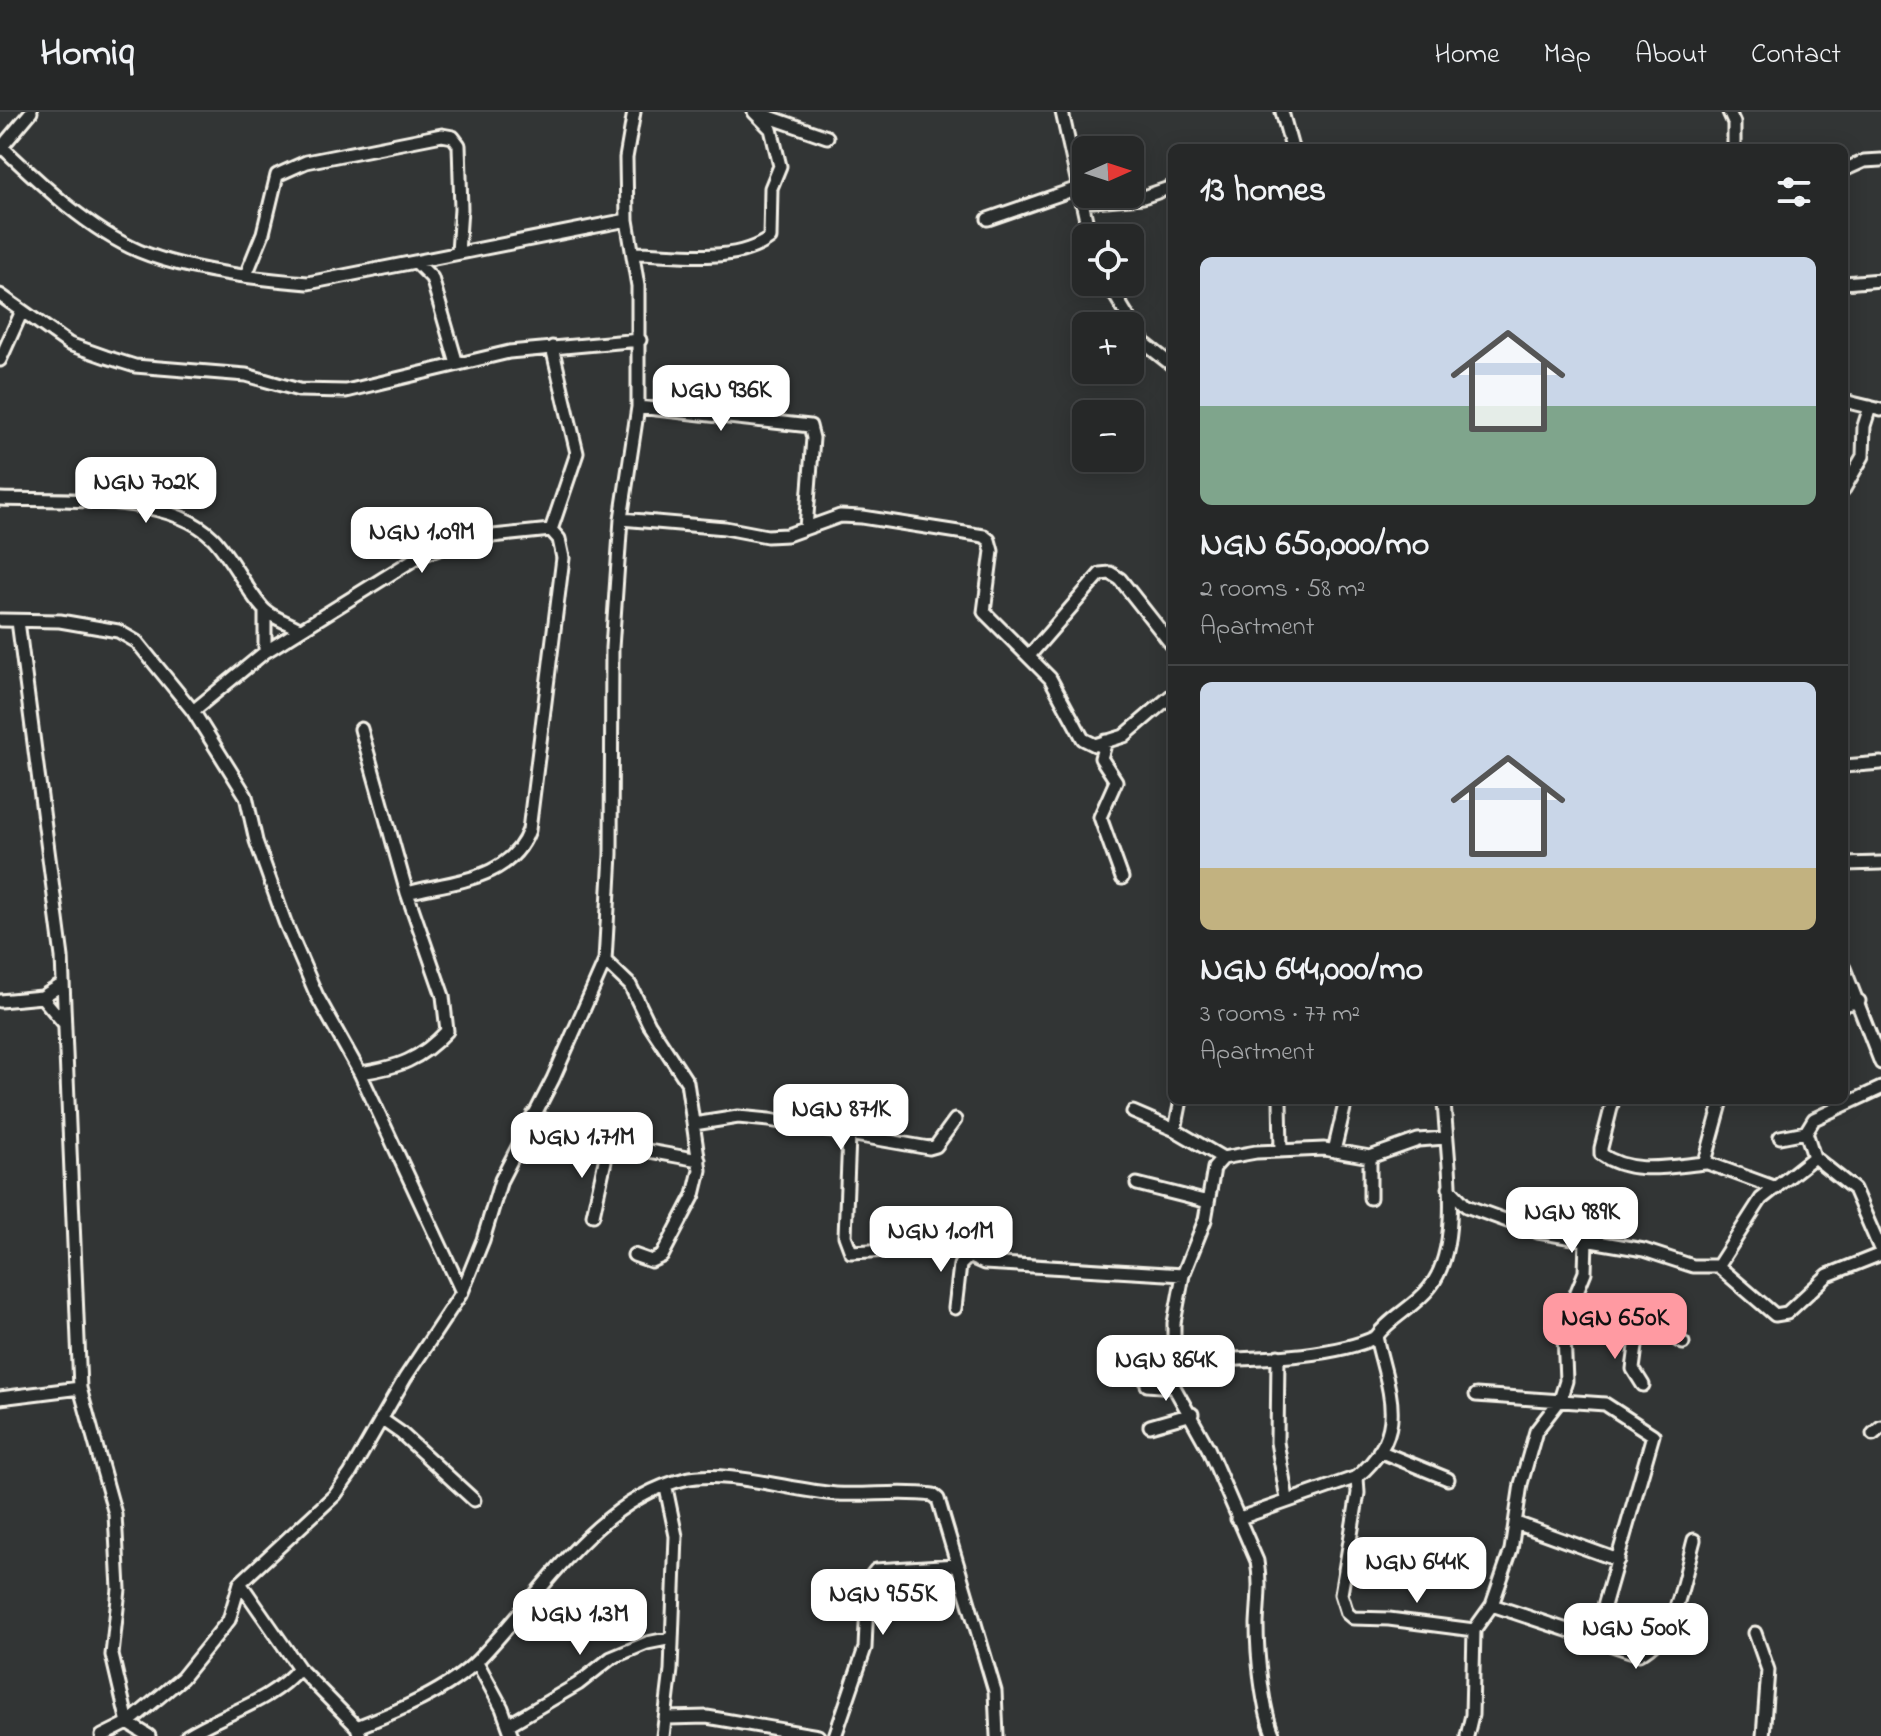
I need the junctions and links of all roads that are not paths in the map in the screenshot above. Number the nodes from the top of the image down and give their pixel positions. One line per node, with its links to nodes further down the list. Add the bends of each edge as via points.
1 (31, 112): 10 (street)
2 (634, 112): 18 (street, via 626,158)
3 (754, 112): 7 (street); 20 (street, via 771,129 780,166 771,188 770,238 721,255)
4 (1062, 112): 11 (street)
5 (1282, 112): 8 (street)
6 (1729, 112): 9 (street)
7 (827, 137)
8 (1291, 144)
9 (1734, 144)
10 (1, 148): 23 (street, via 43,186 141,252)
11 (1072, 160)
12 (1881, 160): 13 (street)
13 (1848, 168)
14 (1168, 188): 16 (street)
15 (1072, 190): 17 (street)
16 (1144, 197)
17 (988, 219)
18 (627, 220): 19 (street); 20 (street)
19 (458, 252): 21 (street); 23 (street, via 459,145 442,135 306,162 277,175)
20 (634, 253): 30 (street)
21 (436, 257): 22 (street); 24 (street)
22 (416, 262): 23 (street, via 308,283); 24 (street)
23 (246, 275)
24 (432, 278): 34 (street)
25 (1881, 280): 26 (street)
26 (1848, 283)
27 (0, 295): 29 (street)
28 (1115, 296): 33 (street, via 1144,343)
29 (22, 311): 32 (street); 34 (street, via 69,344 135,366 246,375 299,390 346,391)
30 (640, 340): 31 (street); 36 (street)
31 (552, 347): 34 (street); 42 (street, via 577,453)
32 (0, 360)
33 (1168, 362)
34 (457, 364)
35 (1848, 402): 37 (street)
36 (638, 407): 40 (street); 41 (street, via 810,426)
37 (1875, 409): 38 (street, via 1864,426 1863,456)
38 (1848, 482)
39 (0, 499): 43 (street, via 88,501 174,514 214,538)
40 (621, 519): 41 (street, via 767,536); 60 (street, via 612,648)
41 (806, 528): 49 (street, via 840,516 984,536 992,551 984,612)
42 (551, 530): 46 (street, via 473,538 421,555); 59 (street, via 563,558 523,848 513,860 474,878)
43 (265, 611): 46 (street); 48 (street)
44 (0, 620): 45 (street)
45 (18, 621): 51 (street, via 60,621 118,631 137,642); 62 (street)
46 (299, 629): 48 (street)
47 (1168, 640): 49 (street, via 1120,579 1100,574)
48 (265, 652): 51 (street)
49 (1029, 656): 53 (street, via 1061,694 1083,739 1095,745)
50 (1168, 698): 53 (street, via 1124,736)
51 (193, 711): 69 (street, via 246,796 285,922 317,996)
52 (361, 729): 59 (street)
53 (1106, 741): 58 (street, via 1101,758 1116,781 1100,817)
54 (1881, 763): 55 (street)
55 (1848, 766)
56 (1881, 863): 57 (street)
57 (1848, 864)
58 (1122, 878)
59 (407, 893): 69 (street, via 443,996 447,1031 425,1054)
60 (605, 961): 80 (street); 82 (street, via 630,985 687,1082)
61 (1848, 977): 65 (street)
62 (63, 984): 63 (street); 67 (street)
63 (42, 997): 64 (street); 67 (street)
64 (0, 1001)
65 (1859, 1001): 66 (street); 68 (street)
66 (1848, 1004)
67 (63, 1022): 119 (street)
68 (1881, 1063)
69 (360, 1073): 108 (street)
70 (1881, 1088): 71 (street)
71 (1848, 1103)
72 (1180, 1104): 83 (street)
73 (1280, 1104): 88 (street)
74 (1345, 1104): 89 (street)
75 (1444, 1104): 87 (street)
76 (1612, 1104): 95 (street, via 1601,1148 1609,1160 1628,1167)
77 (1721, 1104): 95 (street)
78 (1846, 1104): 84 (street, via 1814,1119)
79 (1133, 1112): 83 (street)
80 (533, 1115): 90 (street); 108 (street, via 501,1180)
81 (955, 1120): 85 (street, via 929,1148)
82 (694, 1124): 85 (street, via 738,1117); 94 (street)
83 (1175, 1130): 93 (street)
84 (1806, 1132): 86 (street); 92 (street)
85 (849, 1136): 105 (street, via 845,1236 851,1252 947,1247)
86 (1780, 1137)
87 (1445, 1138): 91 (street, via 1418,1140); 97 (street)
88 (1281, 1150): 89 (street); 93 (street)
89 (1334, 1151): 91 (street)
90 (607, 1152): 94 (street, via 643,1150); 101 (street)
91 (1370, 1157): 99 (street)
92 (1814, 1157): 98 (street); 103 (street, via 1854,1189)
93 (1223, 1158): 100 (street, via 1214,1168)
94 (699, 1160): 104 (street, via 694,1195 662,1256 651,1261)
95 (1706, 1163): 98 (street)
96 (1137, 1184): 100 (street)
97 (1449, 1188): 102 (street, via 1466,1206 1484,1214 1538,1232); 112 (street, via 1451,1214 1443,1259 1431,1286)
98 (1776, 1188): 106 (street, via 1761,1199)
99 (1370, 1198)
100 (1208, 1202): 107 (street)
101 (593, 1215)
102 (1586, 1240): 106 (street, via 1693,1266); 110 (street, via 1585,1272)
103 (1881, 1252): 106 (street, via 1828,1275 1787,1313 1775,1315)
104 (634, 1255)
105 (968, 1257): 107 (street, via 1008,1265); 109 (street, via 960,1265)
106 (1718, 1266)
107 (1183, 1275): 115 (street)
108 (462, 1292): 124 (street)
109 (955, 1308)
110 (1567, 1316): 111 (street); 122 (street, via 1566,1381)
111 (1639, 1324): 113 (street); 117 (street, via 1633,1369)
112 (1376, 1337): 114 (street, via 1356,1347); 126 (street, via 1390,1380 1393,1411)
113 (1683, 1343)
114 (1278, 1356): 115 (street); 130 (street, via 1277,1442)
115 (1172, 1362): 118 (street)
116 (1147, 1385): 118 (street)
117 (1643, 1385)
118 (1174, 1387): 123 (street)
119 (80, 1388): 121 (street); 146 (street, via 115,1514 119,1589 112,1655)
120 (1476, 1395): 122 (street)
121 (0, 1398)
122 (1560, 1400): 133 (street, via 1536,1431); 135 (street, via 1605,1404 1653,1435)
123 (1192, 1414): 125 (street); 132 (street)
124 (381, 1419): 131 (street); 137 (street, via 335,1495)
125 (1150, 1426)
126 (1379, 1451): 127 (street); 128 (street)
127 (1357, 1477): 130 (street); 139 (street, via 1341,1594 1347,1613 1353,1618)
128 (1448, 1479)
129 (666, 1488): 136 (street, via 708,1476 812,1492 933,1495); 141 (street, via 676,1536); 143 (street, via 607,1518)
130 (1287, 1499): 132 (street, via 1258,1515)
131 (474, 1500)
132 (1237, 1519): 156 (street, via 1248,1536 1261,1580 1257,1625)
133 (1516, 1523): 135 (street); 138 (street)
134 (1694, 1540): 142 (street, via 1670,1622 1655,1646 1639,1654)
135 (1618, 1560): 142 (street)
136 (957, 1565): 154 (street, via 876,1570 868,1580 865,1648); 155 (street, via 995,1691)
137 (240, 1583): 144 (street); 146 (street, via 229,1620 203,1655)
138 (1492, 1605): 139 (street); 142 (street)
139 (1474, 1630): 157 (street)
140 (1755, 1633): 158 (street, via 1768,1670)
141 (672, 1638): 145 (street); 147 (street, via 611,1658)
142 (1594, 1641)
143 (477, 1662): 147 (street); 148 (street)
144 (299, 1668): 148 (street); 151 (street, via 271,1695)
145 (667, 1718): 152 (street); 153 (street, via 707,1717)
146 (128, 1723): 149 (street); 150 (street)
147 (510, 1731)
148 (358, 1732)
149 (102, 1736)
150 (149, 1736)
151 (187, 1736)
152 (663, 1736)
153 (818, 1736)
154 (835, 1736)
155 (997, 1736)
156 (1274, 1736)
157 (1467, 1736)
158 (1763, 1736)

